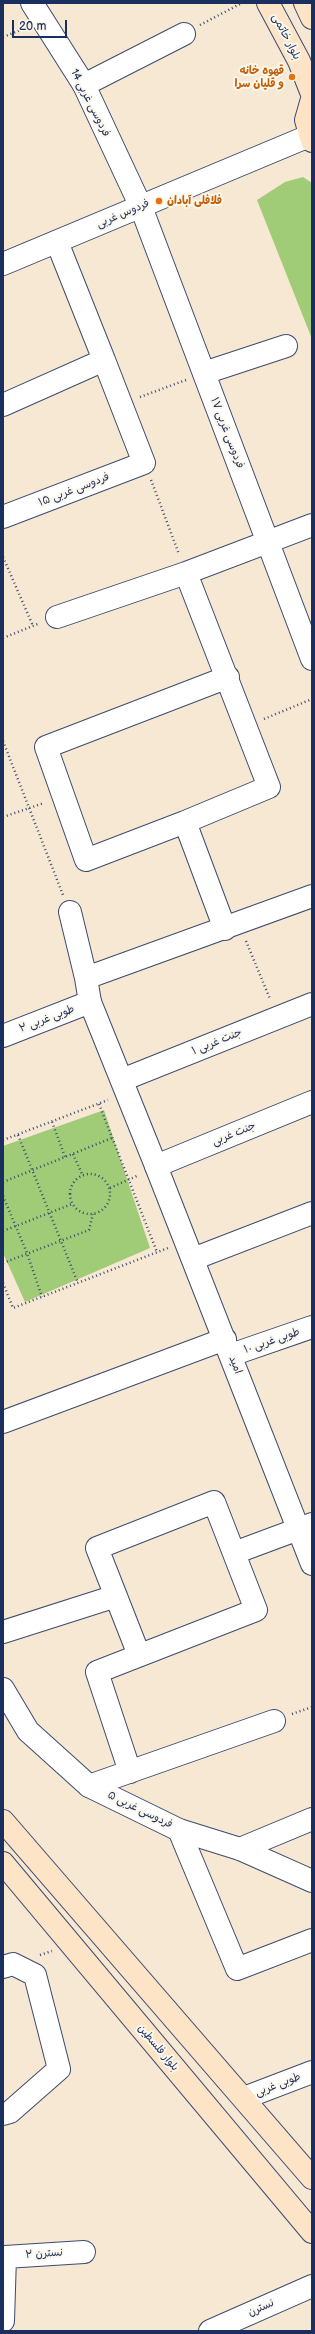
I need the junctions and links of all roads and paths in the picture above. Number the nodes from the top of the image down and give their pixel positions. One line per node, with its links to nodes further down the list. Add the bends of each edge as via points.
1 (32, 3): 7 (street, فردوسی غربی 14)
2 (242, 3): 6 (path)
3 (268, 3): 8 (main road, بلوار خاتمی, via 299,61)
4 (305, 3): 5 (main road)
5 (312, 18)
6 (184, 34): 7 (street)
7 (84, 85): 11 (street, فردوسی غربی 14)
8 (312, 94)
9 (312, 99): 10 (main road, via 306,120)
10 (310, 139): 11 (street, فردوس غربی)
11 (141, 207): 12 (street, فردوس غربی); 16 (street, فردوسی غربی ۱۷)
12 (57, 242): 13 (street, فردوس غربی); 15 (street)
13 (3, 264)
14 (286, 346): 16 (street)
15 (104, 360): 17 (street); 18 (street)
16 (204, 373): 17 (path); 22 (street, فردوسی غربی ۱۷)
17 (121, 404): 19 (street)
18 (3, 405)
19 (144, 463): 20 (street, فردوسی غربی ۱۵); 24 (path)
20 (3, 517)
21 (312, 526): 22 (street)
22 (267, 541): 24 (street); 28 (street, فردوسی غربی ۱۷)
23 (3, 557): 26 (path)
24 (186, 573): 25 (street); 29 (street)
25 (57, 616): 26 (path)
26 (33, 626): 27 (path)
27 (3, 638)
28 (312, 659)
29 (228, 677): 31 (street); 33 (street, via 46,747)
30 (312, 699): 31 (path)
31 (246, 726): 36 (street, via 270,787)
32 (3, 741): 34 (path)
33 (62, 796): 34 (path); 36 (street, via 86,860)
34 (29, 808): 35 (path); 38 (path)
35 (3, 817)
36 (185, 822): 39 (street)
37 (312, 896): 39 (street)
38 (70, 912): 40 (street, امید)
39 (232, 926): 40 (street); 43 (path)
40 (86, 978): 41 (street, امید)
41 (90, 1002): 44 (street, طوبی غربی ۲); 45 (street, امید)
42 (312, 1004): 43 (street, جنت غربی ۱)
43 (278, 1018): 45 (street, جنت غربی ۱)
44 (3, 1036)
45 (125, 1087): 47 (path); 54 (street, امید)
46 (312, 1102): 54 (street, جنت غربی)
47 (99, 1104): 48 (path); 50 (path)
48 (52, 1122): 49 (path); 53 (path)
49 (18, 1134): 51 (path); 55 (path)
50 (112, 1138): 52 (path); 57 (path)
51 (3, 1140)
52 (73, 1154): 53 (path); 56 (path)
53 (65, 1157): 55 (path)
54 (156, 1166): 57 (path); 68 (street, امید)
55 (33, 1170): 58 (path); 62 (path)
56 (82, 1174): 59 (path, via 94,1173 104,1178); 61 (path, via 73,1182 69,1193)
57 (129, 1181): 59 (path); 69 (path)
58 (3, 1182)
59 (110, 1188): 64 (path, via 110,1200 104,1210)
60 (3, 1196): 65 (path)
61 (72, 1204): 62 (path); 64 (path, via 81,1213)
62 (50, 1213): 65 (path); 67 (path)
63 (312, 1213): 68 (street)
64 (93, 1214): 67 (path, via 89,1230)
65 (15, 1226): 66 (path); 70 (path)
66 (3, 1231)
67 (62, 1240): 70 (path); 73 (path)
68 (190, 1250): 69 (path); 76 (street, امید)
69 (157, 1252): 73 (path)
70 (27, 1254): 71 (path); 74 (path)
71 (3, 1263)
72 (3, 1283): 74 (path, via 12,1308)
73 (78, 1283): 74 (path)
74 (42, 1297)
75 (312, 1327): 76 (street, طوبی غربی ۱۰)
76 (228, 1347): 77 (street, طوبی غربی ۱۰); 78 (street, امید)
77 (3, 1422)
78 (305, 1527): 79 (street); 80 (street, امید)
79 (234, 1553): 81 (street, via 214,1502 97,1548); 83 (street, via 256,1610)
80 (312, 1564)
81 (116, 1596): 82 (street); 83 (street)
82 (3, 1632)
83 (139, 1655): 86 (street, via 97,1672)
84 (3, 1689): 87 (street, فردوسی غربی ۵, via 28,1731)
85 (274, 1721): 86 (street)
86 (130, 1772): 87 (street)
87 (89, 1786): 90 (street, فردوسی غربی ۵)
88 (312, 1819): 91 (street)
89 (3, 1821): 97 (main road)
90 (179, 1830): 91 (street, فردوسی غربی ۵); 94 (street, via 237,1969)
91 (240, 1849): 93 (street, فردوسی غربی ۵)
92 (3, 1863): 100 (main road, بلوار فلسطین)
93 (312, 1882)
94 (312, 1940)
95 (3, 1967): 98 (street, via 12,1964 35,1975 59,2069 10,2112)
96 (312, 2072): 97 (street, طوبی غربی)
97 (244, 2098): 99 (main road)
98 (3, 2114)
99 (312, 2178)
100 (312, 2232)
101 (84, 2252): 102 (street, نسترن ۲)
102 (4, 2257): 104 (street, نسترن ۲)
103 (312, 2286): 105 (street, نسترن)
104 (3, 2321)
105 (210, 2331)

